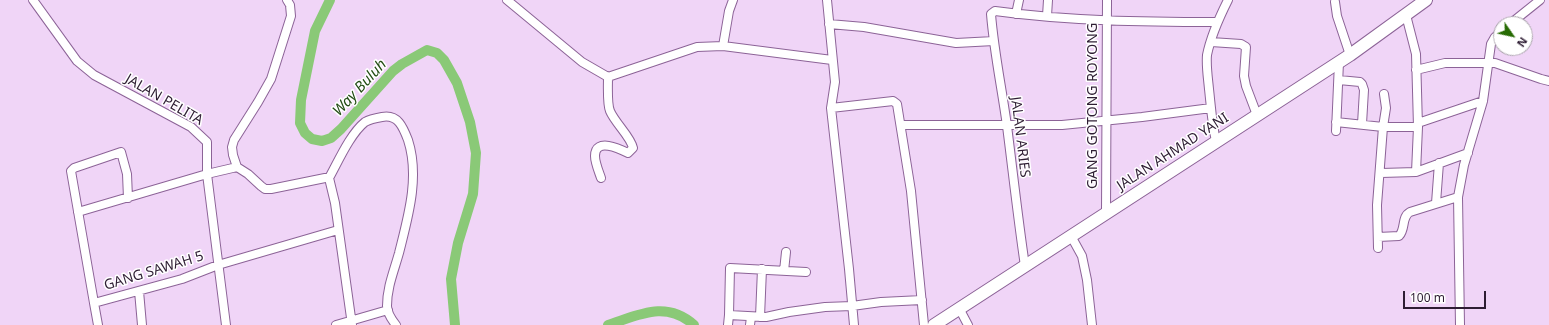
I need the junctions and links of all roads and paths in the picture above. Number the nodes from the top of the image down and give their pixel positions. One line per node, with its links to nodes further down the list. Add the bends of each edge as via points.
1 (33, 0): 51 (street, JALAN PELITA, via 84,68 191,127 203,138 207,148)
2 (287, 0): 48 (street, via 291,16 271,79 234,140 232,147)
3 (507, 0): 29 (street, via 582,62)
4 (733, 0): 23 (street)
5 (827, 0): 19 (street)
6 (1019, 0): 13 (street)
7 (1048, 0): 15 (street)
8 (1107, 0): 17 (street, GANG GOTONG ROYONG)
9 (1228, 0): 18 (street)
10 (1426, 0): 14 (highway, JALAN AHMAD YANI)
11 (1540, 0): 16 (street)
12 (1335, 2): 24 (street)
13 (1016, 14): 15 (street); 21 (street, JALAN ARIES, via 992,12)
14 (1406, 15): 24 (highway, JALAN AHMAD YANI); 28 (street, via 1416,54)
15 (1047, 16): 17 (street)
16 (1520, 16)
17 (1106, 20): 18 (street); 37 (street, GANG GOTONG ROYONG)
18 (1216, 22): 22 (street)
19 (829, 24): 21 (street, via 864,27 956,43); 25 (street)
20 (1493, 40): 27 (street)
21 (994, 41): 42 (street, JALAN ARIES)
22 (1211, 42): 35 (street, via 1207,55); 36 (street, via 1241,44 1246,47 1244,76)
23 (723, 46): 25 (street); 29 (street, via 697,47)
24 (1350, 55): 26 (highway, JALAN AHMAD YANI)
25 (832, 60): 34 (street, via 835,82)
26 (1339, 62): 30 (street); 36 (highway, JALAN AHMAD YANI)
27 (1489, 63): 28 (street, via 1445,63); 31 (street); 33 (street)
28 (1416, 70): 41 (street)
29 (608, 77): 53 (street, via 609,110 633,148 628,153 610,146 603,145 598,148 595,156)
30 (1339, 80): 38 (street); 39 (street, via 1362,84)
31 (1549, 81)
32 (1384, 94): 43 (street, via 1386,108)
33 (1483, 101): 41 (street); 46 (street)
34 (831, 108): 40 (street, via 893,101 897,104); 72 (street)
35 (1211, 108): 37 (street); 45 (street)
36 (1257, 115): 45 (highway, JALAN AHMAD YANI)
37 (1107, 121): 42 (street); 58 (street, GANG GOTONG ROYONG)
38 (1336, 122): 39 (street); 44 (street)
39 (1362, 124): 43 (street)
40 (901, 125): 42 (street); 70 (street, via 911,191)
41 (1418, 125): 43 (street); 49 (street)
42 (1007, 126): 65 (street, JALAN ARIES)
43 (1383, 127): 50 (street)
44 (1336, 131)
45 (1216, 141): 58 (highway, JALAN AHMAD YANI)
46 (1468, 153): 47 (street); 54 (street)
47 (1439, 163): 49 (street); 56 (street)
48 (237, 167): 51 (street); 52 (street, via 265,189)
49 (1416, 172): 50 (street)
50 (1381, 173): 61 (street, via 1377,205)
51 (207, 174): 55 (street); 64 (street, JALAN PELITA)
52 (329, 178): 59 (street); 74 (street, via 358,129 365,122 386,116 395,118 403,128 410,146 414,177 399,254 389,284)
53 (601, 178)
54 (1458, 197): 56 (street); 89 (street)
55 (128, 198): 57 (street); 57 (street, GANG SAWAH 5, via 127,174 122,153 119,152 71,171)
56 (1436, 203): 61 (street, via 1407,214 1399,236)
57 (78, 212): 71 (street, GANG SAWAH 5)
58 (1106, 213): 60 (highway, JALAN AHMAD YANI)
59 (338, 230): 64 (street, GANG SAWAH 5); 77 (street)
60 (1070, 236): 65 (highway, JALAN AHMAD YANI); 88 (street, via 1082,256)
61 (1378, 237): 62 (street)
62 (1378, 248)
63 (786, 252): 67 (street)
64 (218, 265): 69 (street, GANG SAWAH 5, via 182,279); 80 (street, JALAN PELITA)
65 (1024, 266): 73 (highway, JALAN AHMAD YANI)
66 (762, 269): 67 (street); 75 (street, via 730,268); 76 (street)
67 (784, 271): 68 (street)
68 (806, 272)
69 (139, 291): 71 (street, GANG SAWAH 5); 79 (street)
70 (922, 300): 72 (street); 85 (street)
71 (94, 303): 78 (street)
72 (852, 306): 76 (street, via 820,308); 84 (street)
73 (959, 308): 86 (highway, JALAN AHMAD YANI); 87 (street)
74 (388, 310): 77 (street); 82 (street)
75 (729, 315): 76 (street); 83 (street)
76 (754, 320)
77 (352, 323): 81 (street)
78 (98, 325)
79 (142, 325)
80 (226, 325)
81 (336, 325)
82 (396, 325)
83 (728, 325)
84 (854, 325)
85 (924, 325)
86 (934, 325)
87 (968, 325)
88 (1092, 325)
89 (1460, 325)

